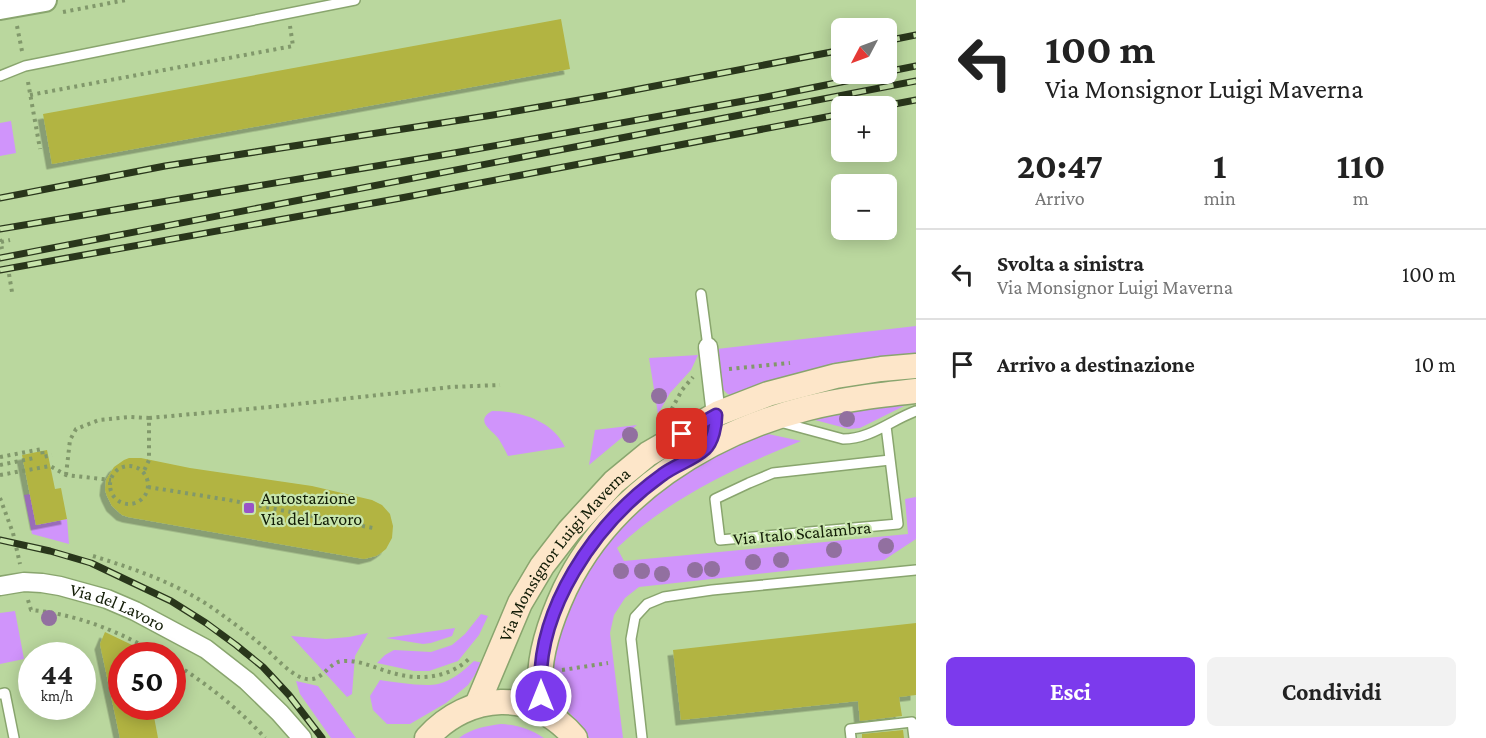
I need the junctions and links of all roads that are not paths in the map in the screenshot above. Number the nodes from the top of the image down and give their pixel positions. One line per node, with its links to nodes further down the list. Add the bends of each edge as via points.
1 (41, 0): 3 (street)
2 (355, 0): 4 (lane, via 25,66)
3 (8, 14)
4 (0, 76)
5 (701, 294): 6 (lane)
6 (708, 347): 10 (street)
7 (916, 366): 10 (main road, Via Monsignor Luigi Maverna, via 803,384)
8 (916, 391): 11 (main road, Via Monsignor Luigi Maverna, via 841,400)
9 (916, 411): 12 (lane)
10 (716, 415): 13 (main road); 18 (main road, Via Monsignor Luigi Maverna, via 632,467 555,548 520,603)
11 (770, 420): 12 (lane, via 843,439 864,436); 13 (main road, Via Monsignor Luigi Maverna)
12 (886, 426): 14 (lane, Via Italo Scalambra)
13 (706, 448): 19 (main road, Via Monsignor Luigi Maverna, via 662,474 632,500 579,563 548,632 540,680)
14 (890, 460): 14 (lane, Via Italo Scalambra, via 898,524 720,540 716,499 749,483 773,473)
15 (916, 570): 24 (lane, via 712,590 663,597 647,604 635,617 631,639)
16 (0, 586): 21 (street, Via del Lavoro, via 24,582 60,586 135,611 206,649 247,681)
17 (3, 694): 20 (lane)
18 (477, 705): 19 (main road, via 518,703); 22 (main road, via 449,718)
19 (543, 712): 23 (main road)
20 (14, 738)
21 (302, 738)
22 (427, 738)
23 (575, 738)
24 (642, 738)
25 (851, 738): 26 (lane, via 850,729 912,722)
26 (914, 738)

